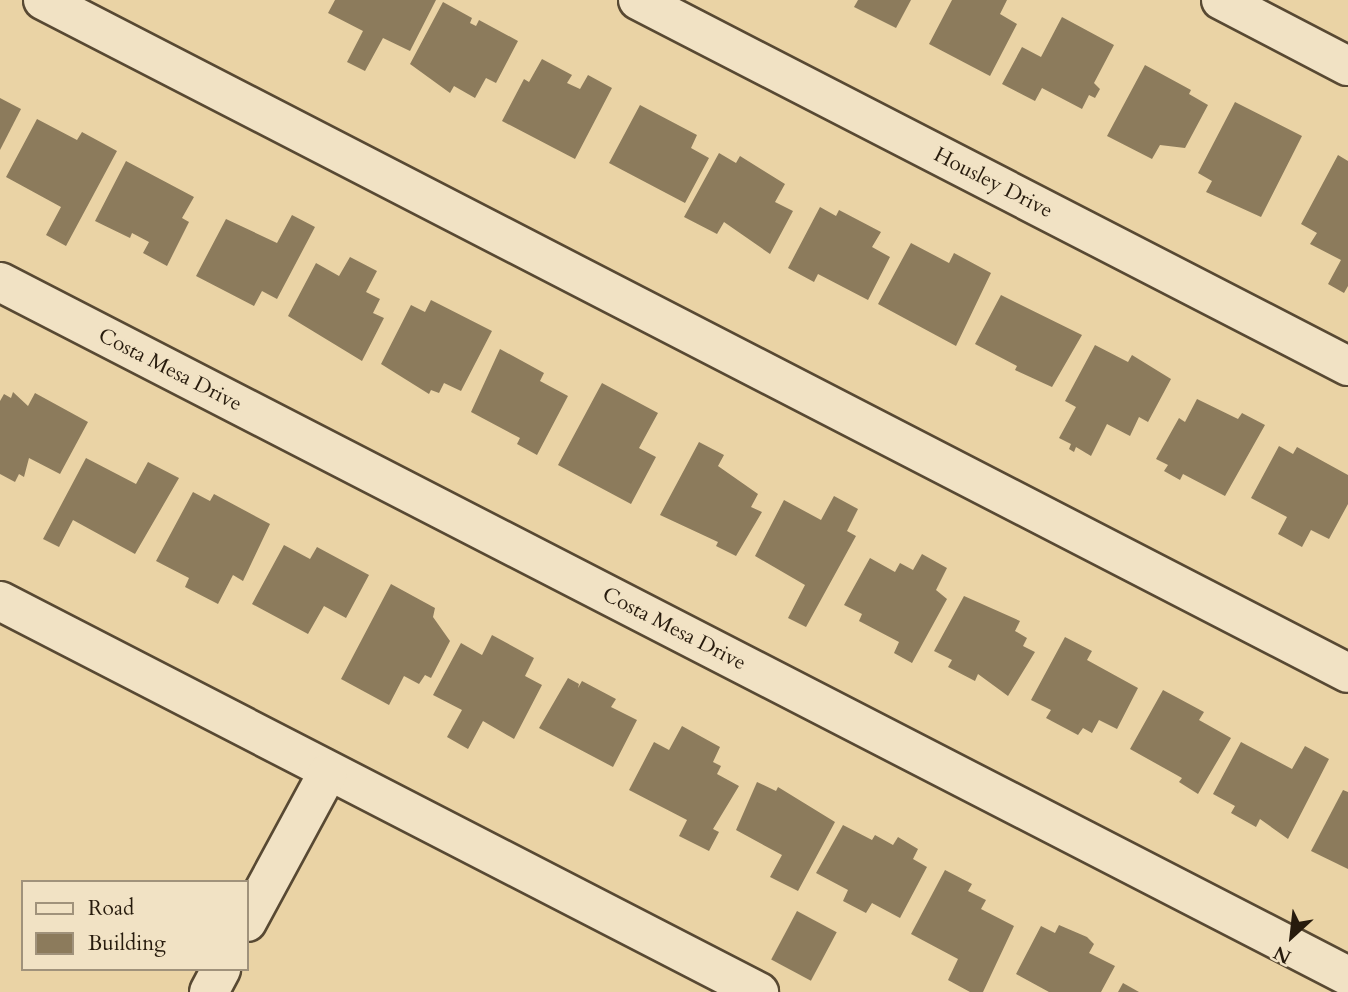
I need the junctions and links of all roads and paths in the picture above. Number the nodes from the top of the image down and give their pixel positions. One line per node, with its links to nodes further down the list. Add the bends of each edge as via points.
1 (43, 0): 8 (street)
2 (638, 0): 6 (street, Housley Drive)
3 (1221, 0): 4 (street)
4 (1348, 66)
5 (0, 282): 12 (street, Costa Mesa Drive)
6 (1348, 366)
7 (0, 601): 9 (street)
8 (1348, 673)
9 (328, 772): 10 (street); 14 (street)
10 (248, 920)
11 (220, 971): 13 (street)
12 (1348, 976)
13 (209, 992)
14 (760, 992)

